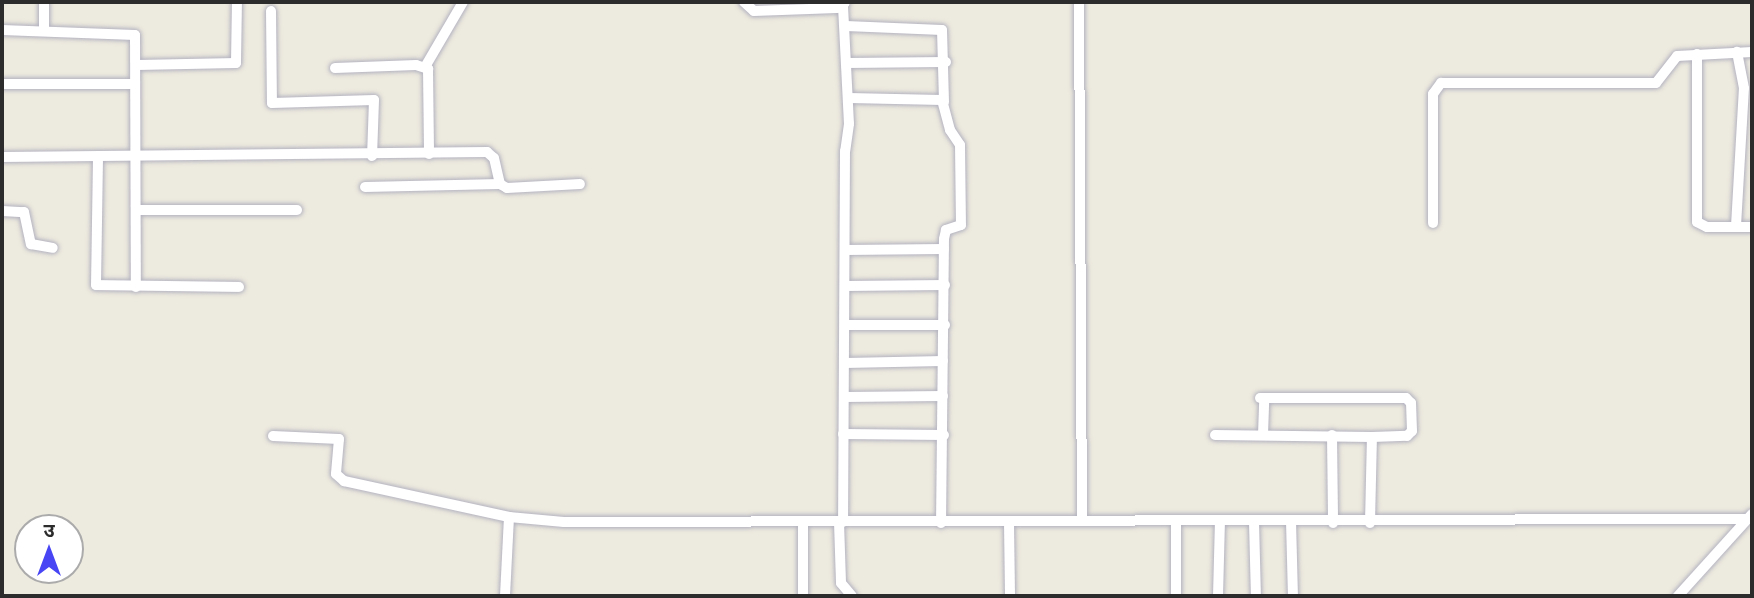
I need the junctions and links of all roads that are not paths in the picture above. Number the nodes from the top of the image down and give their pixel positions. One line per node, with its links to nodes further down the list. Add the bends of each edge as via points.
1 (44, 2): 10 (street)
2 (237, 2): 16 (street, via 236,64)
3 (463, 2): 17 (street)
4 (744, 2): 6 (street, via 754,11)
5 (1079, 2): 59 (street)
6 (844, 4): 8 (street)
7 (271, 11): 24 (street, via 272,103 374,100)
8 (846, 26): 14 (street, via 940,29 945,36); 15 (street)
9 (2, 30): 10 (street)
10 (44, 30): 16 (street, via 131,32 138,40)
11 (1738, 52): 12 (street); 13 (street); 35 (street, via 1744,88)
12 (1752, 52)
13 (1697, 54): 34 (street, via 1674,57 1663,79 1656,82 1441,83 1433,94); 35 (street, via 1696,218 1702,226)
14 (946, 62): 15 (street); 22 (street)
15 (847, 64): 21 (street)
16 (137, 65): 20 (street)
17 (425, 67): 18 (street); 23 (street, via 430,73)
18 (335, 68)
19 (2, 84): 20 (street)
20 (135, 84): 26 (street)
21 (849, 98): 22 (street); 39 (street)
22 (944, 102): 38 (street, via 949,127 961,150 962,222 946,230)
23 (429, 154): 24 (street); 28 (street, via 487,152 494,158)
24 (372, 156): 26 (street)
25 (2, 157): 27 (street)
26 (134, 157): 27 (street); 31 (street)
27 (98, 158): 42 (street, via 93,282 101,287)
28 (500, 184): 29 (street, via 513,188); 30 (street)
29 (580, 184)
30 (365, 187)
31 (136, 210): 33 (street); 42 (street)
32 (2, 211): 37 (street, via 24,212 31,244)
33 (297, 211)
34 (1433, 223)
35 (1736, 226): 36 (street)
36 (1752, 226)
37 (53, 248)
38 (944, 249): 39 (street); 40 (street)
39 (845, 250): 41 (street)
40 (945, 285): 41 (street); 45 (street)
41 (845, 286): 44 (street)
42 (136, 287): 43 (street)
43 (239, 287)
44 (846, 325): 45 (street); 47 (street)
45 (945, 325): 46 (street)
46 (943, 361): 47 (street); 48 (street)
47 (845, 363): 49 (street)
48 (943, 396): 49 (street); 51 (street)
49 (844, 397): 50 (street)
50 (843, 434): 51 (street); 60 (street)
51 (944, 435): 66 (street)
52 (1215, 435): 53 (street)
53 (1263, 435): 54 (street); 56 (street, via 1262,398 1409,399 1409,435)
54 (1332, 435): 56 (street); 68 (street)
55 (273, 436): 57 (street, via 339,439 336,470 344,481)
56 (1372, 437): 69 (street)
57 (509, 517): 65 (street, via 564,522); 70 (street)
58 (1750, 517): 69 (street); 78 (street)
59 (1082, 521): 61 (street); 67 (street)
60 (841, 522): 65 (street); 66 (street); 72 (street, via 841,583)
61 (1176, 522): 62 (street); 74 (street)
62 (1220, 522): 63 (street); 75 (street)
63 (1255, 522): 64 (street); 76 (street)
64 (1291, 522): 68 (street); 77 (street)
65 (803, 523): 71 (street)
66 (941, 523): 67 (street)
67 (1009, 523): 73 (street)
68 (1333, 523): 69 (street)
69 (1370, 523)
70 (505, 596)
71 (803, 596)
72 (852, 596)
73 (1010, 596)
74 (1176, 596)
75 (1219, 596)
76 (1255, 596)
77 (1293, 596)
78 (1678, 596)

